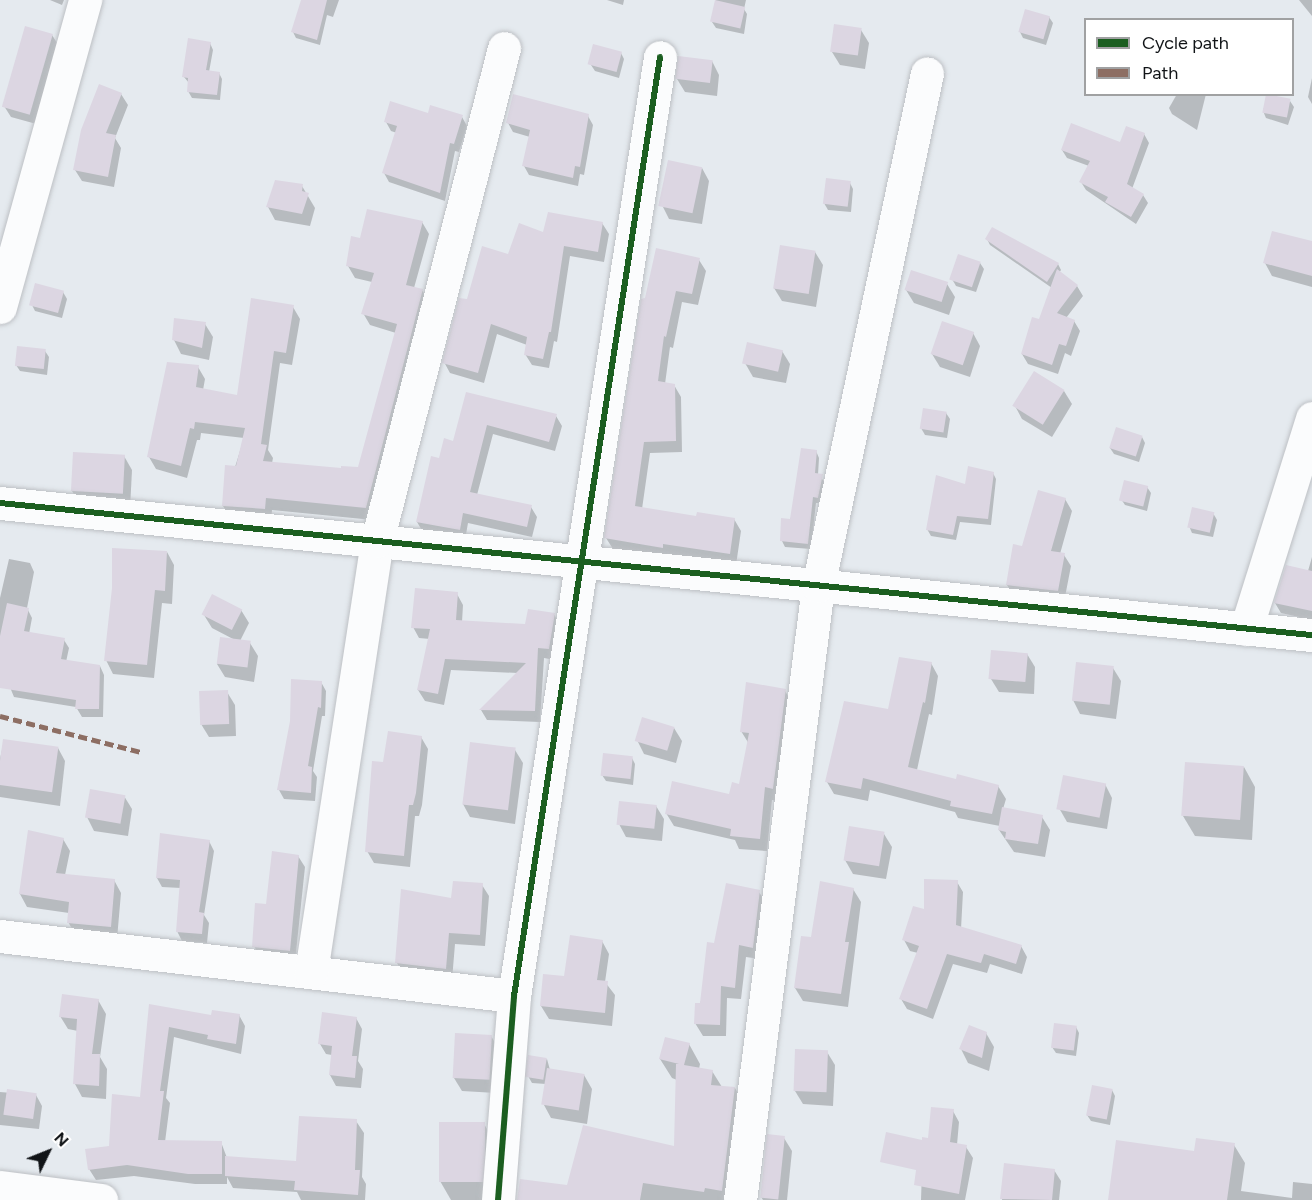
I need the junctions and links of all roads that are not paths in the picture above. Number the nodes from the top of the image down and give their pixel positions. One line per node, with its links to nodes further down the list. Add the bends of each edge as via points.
1 (85, 0): 5 (street)
2 (504, 48): 8 (street)
3 (660, 57): 9 (street)
4 (927, 73): 10 (street)
5 (0, 307)
6 (1312, 418): 11 (street)
7 (0, 503): 8 (street)
8 (377, 541): 9 (street); 14 (street)
9 (580, 562): 10 (street); 15 (street)
10 (818, 585): 11 (street); 19 (street)
11 (1246, 629): 12 (street)
12 (1312, 635)
13 (0, 936): 14 (street)
14 (311, 972): 15 (street)
15 (514, 996): 18 (street)
16 (0, 1187): 17 (street)
17 (101, 1200)
18 (498, 1200)
19 (740, 1200)

